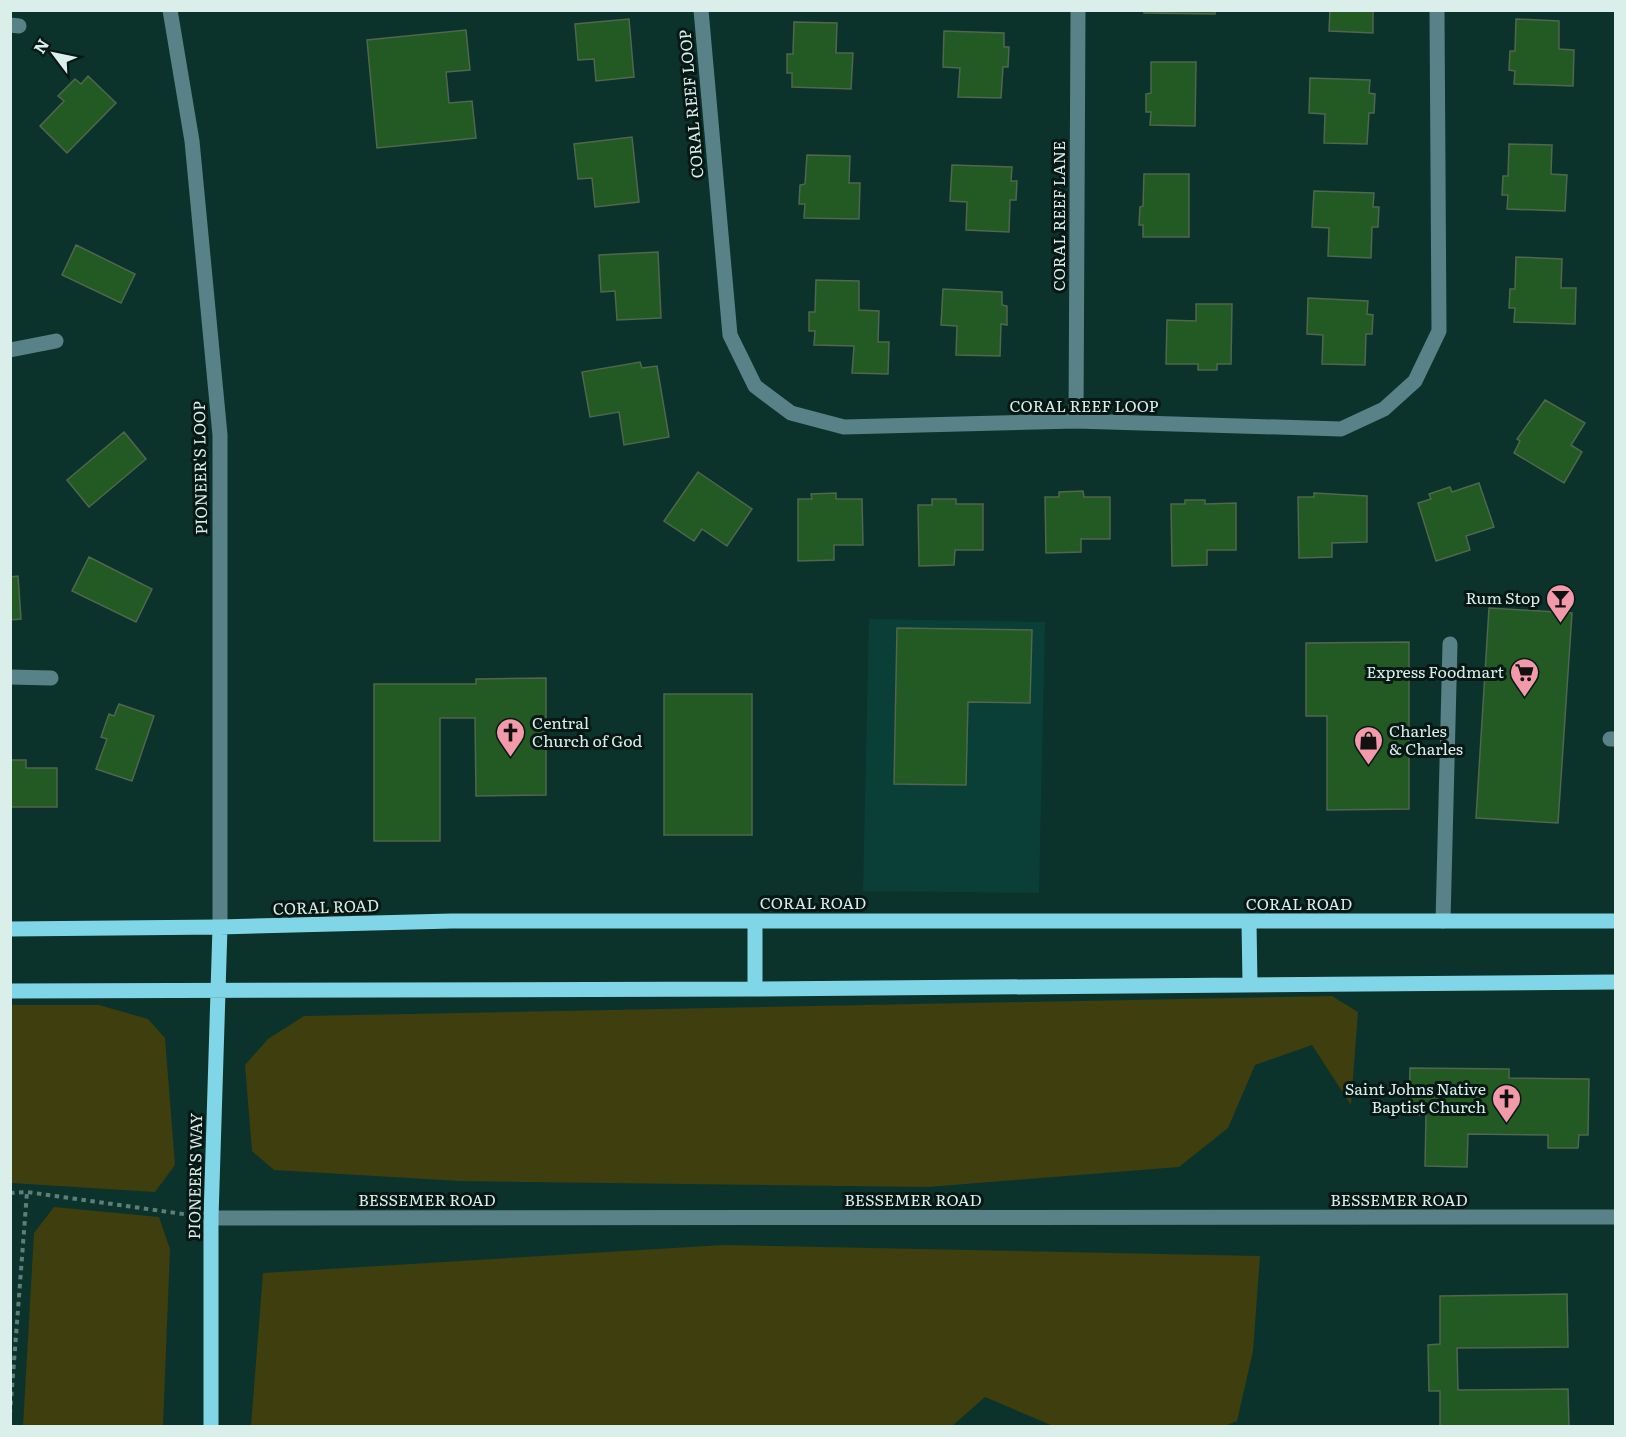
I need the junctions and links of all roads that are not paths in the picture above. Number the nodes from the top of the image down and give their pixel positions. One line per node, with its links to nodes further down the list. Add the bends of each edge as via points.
1 (170, 10): 15 (street, PIONEER'S LOOP, via 192,141 220,435)
2 (701, 10): 7 (street, CORAL REEF LOOP, via 730,334 754,386 792,413 844,427)
3 (1078, 10): 7 (street, CORAL REEF LANE)
4 (1437, 10): 7 (street, CORAL REEF LOOP, via 1439,331 1415,381 1384,409 1341,429)
5 (56, 341): 6 (street)
6 (10, 350)
7 (1076, 422)
8 (1450, 644): 12 (street)
9 (10, 677): 10 (street)
10 (51, 678)
11 (755, 921): 14 (main road, CORAL ROAD); 15 (main road, CORAL ROAD, via 452,921); 20 (main road)
12 (1443, 921): 13 (main road, CORAL ROAD); 14 (main road, CORAL ROAD)
13 (1616, 921)
14 (1249, 922): 18 (main road)
15 (220, 927): 16 (main road, CORAL ROAD); 19 (main road, PIONEER'S WAY)
16 (10, 929)
17 (1616, 982): 18 (main road)
18 (1250, 984): 20 (main road)
19 (219, 989): 20 (main road); 21 (main road); 23 (main road, PIONEER'S WAY)
20 (755, 989)
21 (10, 991)
22 (1616, 1217): 23 (street, BESSEMER ROAD)
23 (211, 1218): 24 (main road, PIONEER'S WAY)
24 (211, 1426)

